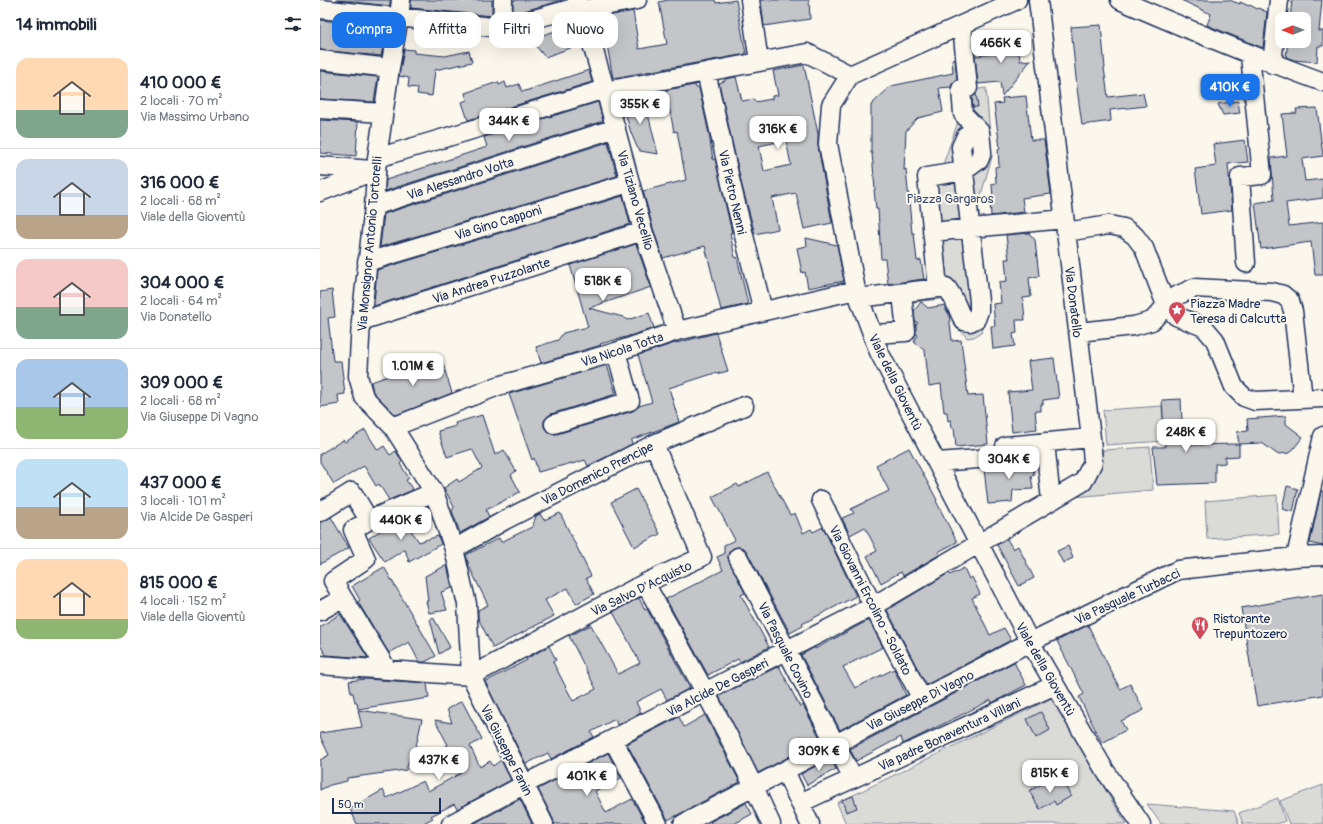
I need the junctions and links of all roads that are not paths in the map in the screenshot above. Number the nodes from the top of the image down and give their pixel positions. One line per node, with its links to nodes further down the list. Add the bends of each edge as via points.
1 (503, 0): 12 (street)
2 (636, 0): 9 (street)
3 (750, 0): 18 (street)
4 (1016, 0): 14 (street)
5 (1038, 0): 34 (street, Via Donatello)
6 (1120, 0): 8 (street)
7 (1279, 0): 19 (street)
8 (1139, 4): 16 (street)
9 (580, 5): 13 (street); 24 (street, Via Tiziano Vecellio)
10 (320, 9): 11 (street)
11 (400, 9): 15 (street); 20 (street, Via Monsignor Antonio Tortorelli)
12 (503, 12)
13 (544, 16)
14 (962, 25): 22 (street); 30 (street, via 968,88 961,89 963,114 980,132 982,152 979,160)
15 (489, 26)
16 (1250, 55): 19 (street); 39 (street, via 1262,175 1240,177)
17 (320, 60): 20 (street)
18 (759, 62): 21 (street); 22 (street, via 807,53)
19 (1272, 64): 23 (street)
20 (390, 68): 26 (street, Via Monsignor Antonio Tortorelli)
21 (706, 72): 24 (street); 44 (street, Via Pietro Nenni)
22 (850, 75): 42 (street, Viale della Gioventù, via 831,105 828,144)
23 (1323, 82)
24 (605, 90): 27 (street, Via Tiziano Vecellio); 28 (street, via 478,128)
25 (320, 109): 26 (street)
26 (383, 113): 28 (street, Via Monsignor Antonio Tortorelli)
27 (616, 128): 31 (street, Via Tiziano Vecellio); 33 (street, Via Alessandro Volta)
28 (376, 164): 29 (street); 32 (street); 33 (street, Via Monsignor Antonio Tortorelli)
29 (320, 166)
30 (964, 172): 35 (street); 37 (street, via 927,177)
31 (629, 183): 36 (street, Via Tiziano Vecellio); 38 (street, Via Gino Capponi)
32 (320, 192)
33 (374, 206): 38 (street, Via Monsignor Antonio Tortorelli)
34 (1065, 226): 35 (street); 43 (street, via 1109,225 1124,228 1135,236 1144,248); 47 (street, Via Donatello)
35 (970, 228): 37 (street); 40 (street, via 979,301 976,319 964,321 952,294 946,287)
36 (643, 231): 45 (street, Via Andrea Puzzolante); 46 (street, Via Tiziano Vecellio)
37 (932, 232): 40 (street)
38 (367, 262): 45 (street, Via Monsignor Antonio Tortorelli)
39 (1246, 263)
40 (938, 288): 41 (street, Via Nicola Totta)
41 (902, 293): 42 (street, Via Nicola Totta); 48 (street, via 906,332)
42 (858, 294): 44 (street, Via Nicola Totta); 48 (street, Viale della Gioventù)
43 (1166, 305): 47 (street, via 1152,321 1146,323); 51 (street, via 1176,316 1204,327 1215,340 1234,387 1244,398 1255,401); 51 (street, via 1174,297 1194,288 1262,291 1283,295 1290,301 1293,311)
44 (763, 311): 46 (street, Via Nicola Totta)
45 (361, 321): 54 (street, Via Monsignor Antonio Tortorelli, via 358,376 364,398)
46 (678, 331): 49 (street, Via Nicola Totta)
47 (1078, 332): 56 (street, Via Donatello)
48 (872, 334): 59 (street, Viale della Gioventù)
49 (616, 352): 53 (street, via 630,401); 54 (street, Via Nicola Totta, via 498,386)
50 (1323, 398): 51 (street)
51 (1303, 399)
52 (744, 406): 58 (street, Via Domenico Prencipe)
53 (554, 424)
54 (393, 427): 60 (street, Via Monsignor Antonio Tortorelli)
55 (1323, 436): 69 (street)
56 (1091, 438): 57 (street); 62 (street, Via Donatello, via 1093,462 1082,482)
57 (1045, 442): 59 (street, via 1005,446 1006,457); 62 (street)
58 (654, 444): 66 (street, Via Domenico Prencipe); 70 (street, Via Salvo D'Acquisto, via 702,557)
59 (937, 462): 65 (street, Viale della Gioventù)
60 (434, 492): 64 (street); 66 (street, Via Monsignor Antonio Tortorelli)
61 (821, 500): 72 (street, Via Giovanni Ercolino - Soldato)
62 (1051, 501): 65 (street, Via Donatello)
63 (320, 512): 64 (street, via 352,492)
64 (369, 520): 71 (street, via 353,530 366,559 333,581)
65 (979, 544): 72 (street, Via Alcide De Gasperi); 74 (street, Viale della Gioventù)
66 (454, 549): 78 (street, Via Monsignor Antonio Tortorelli, via 467,604)
67 (1323, 556): 69 (street, Via Pasquale Turbacci)
68 (738, 557): 75 (street, Via Pasquale Covino)
69 (1296, 557): 74 (street, Via Pasquale Turbacci, via 1178,570)
70 (645, 584): 78 (street, Via Salvo D'Acquisto); 80 (street)
71 (343, 598): 73 (street); 77 (street)
72 (872, 606): 75 (street, Via Alcide De Gasperi); 81 (street, Via Giovanni Ercolino - Soldato)
73 (320, 611)
74 (1030, 642): 79 (street, Viale della Gioventù); 81 (street, Via Giuseppe Di Vagno)
75 (786, 651): 80 (street, Via Alcide De Gasperi); 83 (street, Via Pasquale Covino)
76 (320, 665): 77 (street)
77 (387, 669): 78 (street)
78 (471, 676): 86 (street, Via Giuseppe Fanin)
79 (1055, 685): 85 (street, Via padre Bonaventura Villani); 95 (street, Viale della Gioventù, via 1104,769)
80 (706, 693): 82 (street, Via Alcide De Gasperi); 87 (street)
81 (922, 699): 83 (street, Via Giuseppe Di Vagno)
82 (613, 740): 86 (street, Via Alcide De Gasperi); 91 (street)
83 (835, 744): 84 (street, Via Giuseppe Di Vagno); 85 (street, Via Pasquale Covino)
84 (785, 771): 87 (street, Via Giuseppe Di Vagno); 88 (street)
85 (853, 778): 88 (street, Via padre Bonaventura Villani)
86 (524, 784): 89 (street, Via Alcide De Gasperi); 90 (street, Via Giuseppe Fanin)
87 (754, 787): 92 (street, Via Giuseppe Di Vagno); 93 (street)
88 (800, 803): 94 (street)
89 (454, 823)
90 (544, 824)
91 (658, 824)
92 (684, 824)
93 (771, 824)
94 (810, 824)
95 (1141, 824)

